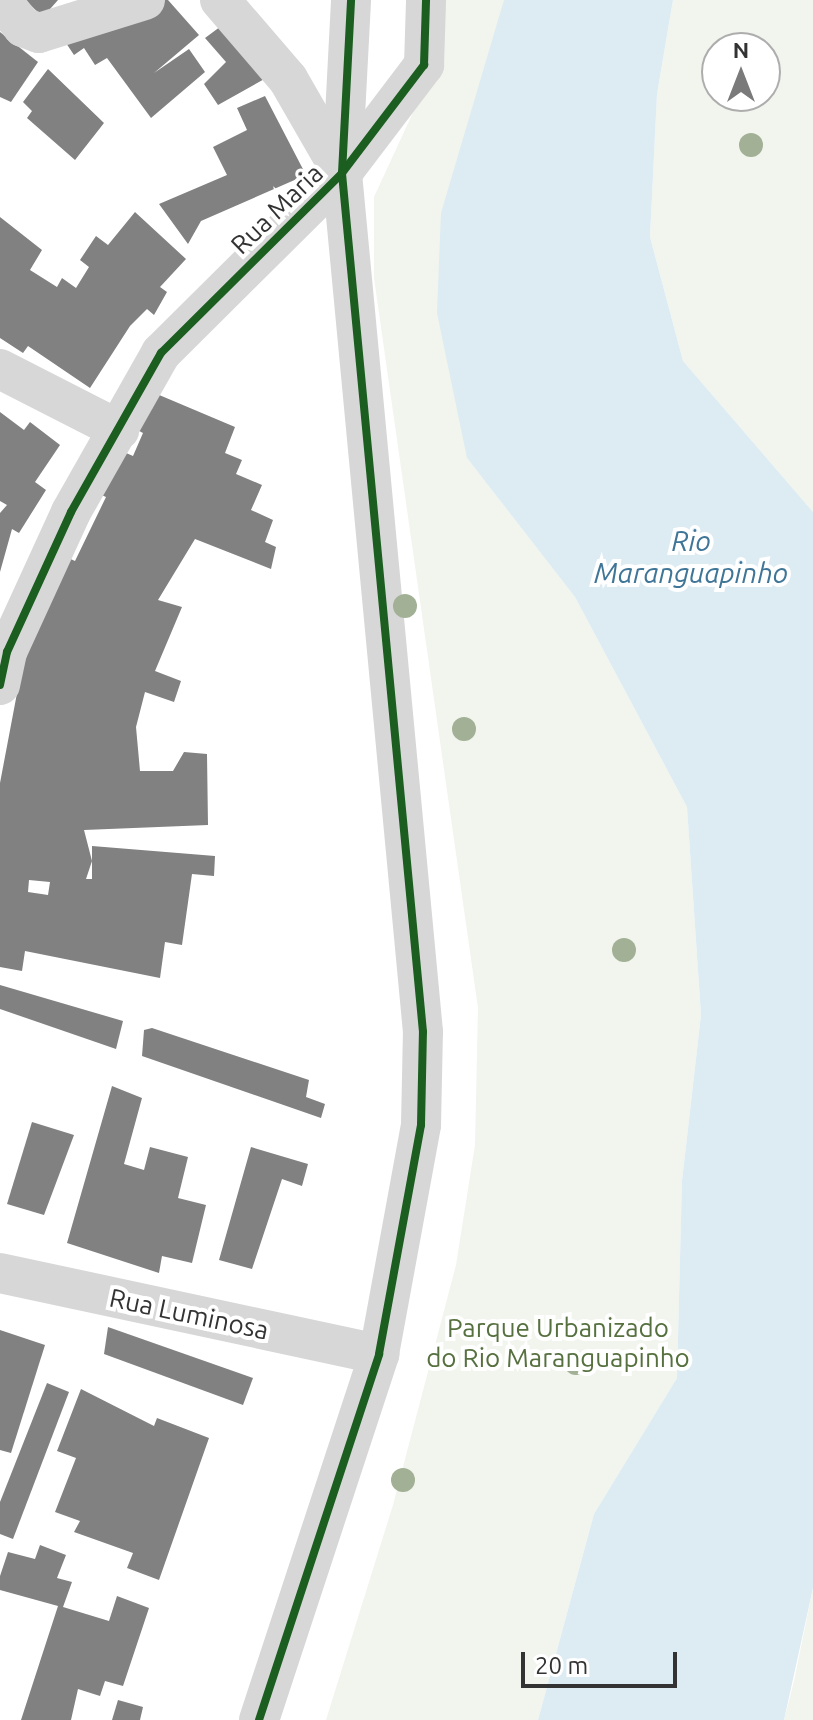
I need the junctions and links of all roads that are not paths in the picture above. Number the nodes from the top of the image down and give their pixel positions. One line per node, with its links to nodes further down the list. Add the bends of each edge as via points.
1 (1, 0): 2 (street, via 23,27 39,33)
2 (145, 0)
3 (220, 0): 6 (street, Rua Maria, via 288,79)
4 (351, 0): 6 (street)
5 (426, 0): 6 (street, Rua Maria, via 424,65)
6 (342, 173): 8 (street, Rua Maria, via 161,353); 11 (street, via 423,1032 421,1125)
7 (0, 369): 8 (street)
8 (119, 430): 9 (street, Rua Maria, via 71,512)
9 (2, 662)
10 (0, 1273): 11 (street, Rua Luminosa)
11 (379, 1354): 12 (street)
12 (259, 1720)

